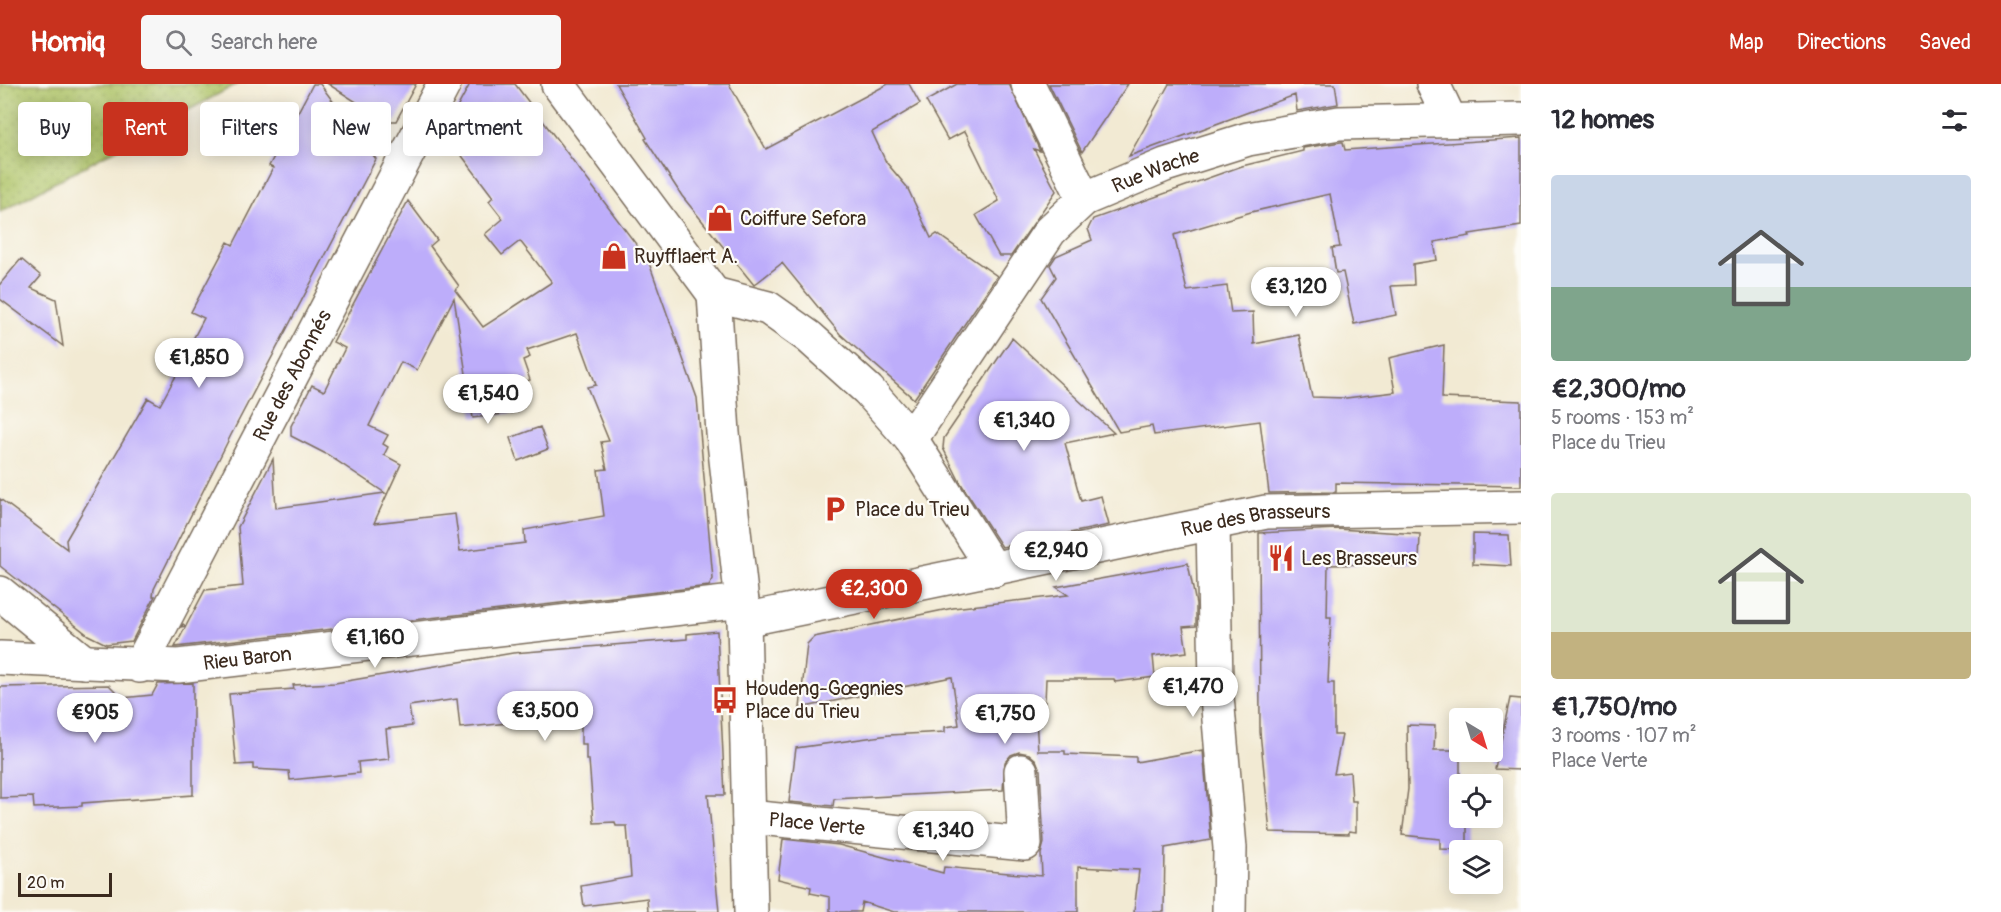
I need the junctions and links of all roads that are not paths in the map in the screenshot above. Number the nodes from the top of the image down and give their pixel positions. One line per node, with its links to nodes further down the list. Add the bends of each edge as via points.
1 (444, 84): 17 (street, Rue des Abonnés)
2 (558, 84): 8 (street)
3 (1028, 84): 7 (street)
4 (1433, 84): 6 (street)
5 (1521, 118): 6 (street, Rue Wache)
6 (1450, 120): 7 (street, Rue Wache, via 1339,123 1248,139 1165,165)
7 (1084, 199): 9 (street, Rue Wache, via 1050,231)
8 (714, 294): 9 (street, via 768,308 809,337 868,390); 14 (street, via 723,433)
9 (911, 439): 12 (street)
10 (1521, 507): 11 (street, Rue des Brasseurs, via 1266,512)
11 (1213, 523): 12 (street, Rue des Brasseurs); 21 (street, via 1216,685 1230,848)
12 (994, 570): 14 (street)
13 (0, 593): 16 (street)
14 (743, 611): 17 (street, Rieu Baron, via 178,666); 19 (street)
15 (0, 658): 16 (street, Rieu Baron)
16 (84, 662): 17 (street, Rieu Baron)
17 (140, 666)
18 (1022, 771): 19 (street, Place Verte, via 1025,844)
19 (749, 817): 20 (street)
20 (751, 912)
21 (1229, 912)

